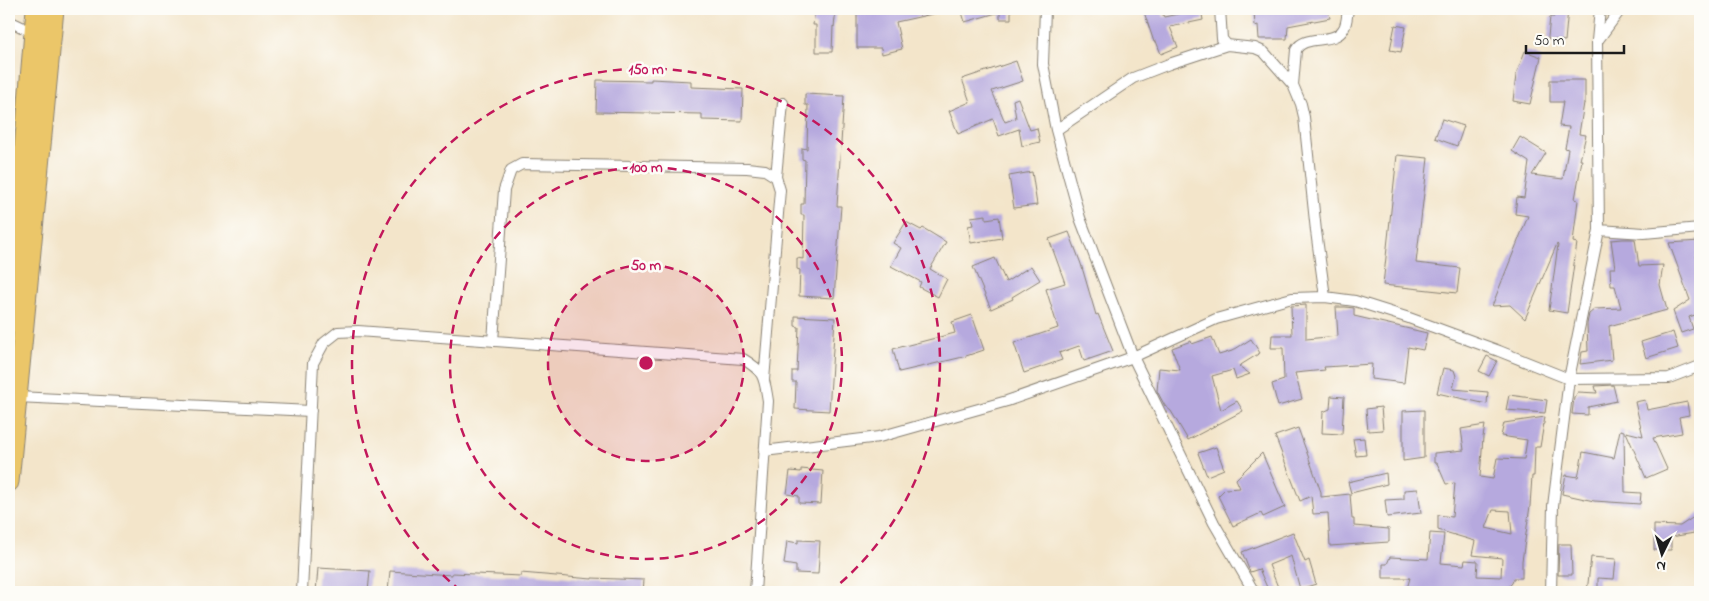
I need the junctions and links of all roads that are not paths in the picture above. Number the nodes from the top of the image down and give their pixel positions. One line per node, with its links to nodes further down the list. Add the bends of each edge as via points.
1 (36, 9): 9 (highway)
2 (54, 9): 25 (highway)
3 (1045, 9): 14 (street, via 1043,64)
4 (1220, 9): 11 (street, via 1222,40)
5 (1348, 9): 12 (street, via 1345,26 1340,33 1298,47)
6 (1600, 9): 10 (street)
7 (1621, 9): 10 (street)
8 (9, 21): 9 (street)
9 (34, 33): 19 (highway)
10 (1597, 41): 17 (street)
11 (1228, 45): 12 (street, via 1264,52); 14 (street, via 1133,78)
12 (1292, 85): 18 (street, via 1304,117)
13 (783, 103): 15 (street)
14 (1056, 130): 21 (street, via 1080,218)
15 (776, 177): 20 (street, via 765,170 747,168 522,164 511,170 504,190); 24 (street, via 780,190)
16 (1700, 228): 17 (street, via 1644,233)
17 (1599, 230): 23 (street)
18 (1325, 297): 21 (street, via 1292,298 1216,319); 23 (street, via 1355,301 1409,318)
19 (9, 324)
20 (493, 341): 24 (street, via 743,359 758,368); 26 (street, via 358,330 338,332 324,342 313,363)
21 (1133, 357): 27 (street, via 1007,400 879,436); 31 (street, via 1214,523)
22 (1700, 366): 23 (street, via 1669,378)
23 (1569, 379): 32 (street, via 1553,506)
24 (764, 380): 27 (street, via 768,401)
25 (13, 400): 26 (street); 28 (highway)
26 (311, 411): 29 (street)
27 (764, 451): 30 (street)
28 (9, 482)
29 (302, 592)
30 (754, 592)
31 (1254, 592)
32 (1550, 592)

